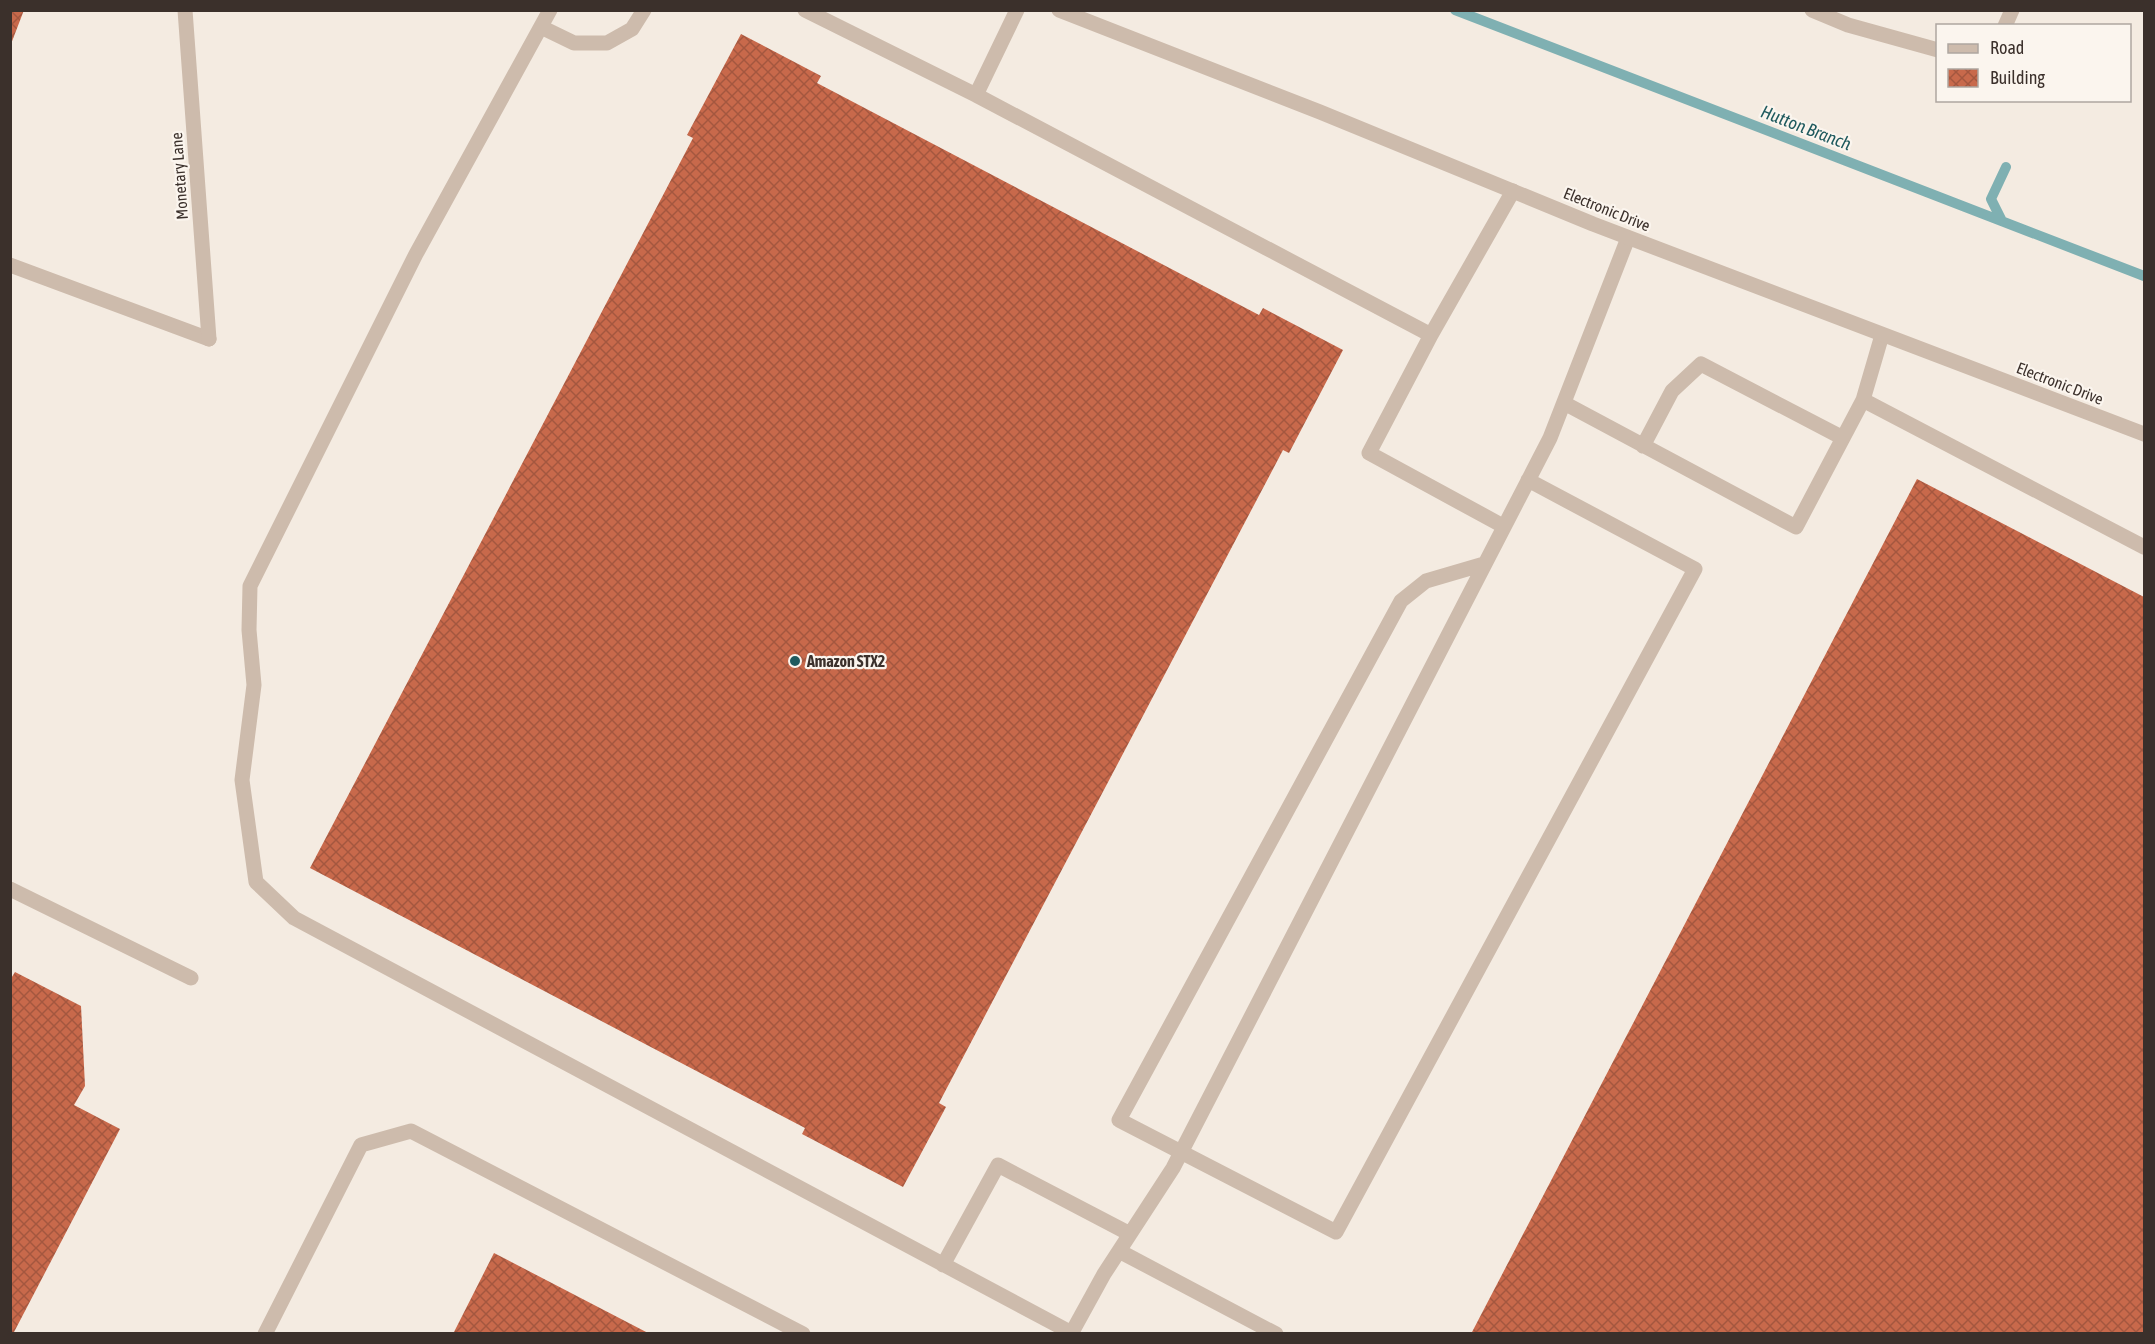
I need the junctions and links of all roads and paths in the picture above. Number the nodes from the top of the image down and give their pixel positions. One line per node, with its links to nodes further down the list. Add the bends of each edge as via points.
1 (185, 10): 15 (street, Monetary Lane, via 208,339)
2 (550, 10): 10 (street)
3 (644, 10): 10 (street, via 632,29 608,44 574,43)
4 (805, 10): 12 (street)
5 (1017, 10): 12 (street)
6 (1059, 10): 13 (street, Electronic Drive)
7 (1812, 10): 11 (street, via 1848,25)
8 (2012, 10): 9 (street)
9 (2005, 24)
10 (541, 27): 32 (street, via 416,254 250,585 254,685 242,780 256,882 294,918)
11 (1936, 49)
12 (976, 95): 16 (street)
13 (1514, 191): 14 (street, Electronic Drive); 16 (street)
14 (1628, 237): 17 (street, Electronic Drive); 19 (street)
15 (10, 265)
16 (1431, 335): 24 (street, via 1370,453)
17 (1882, 335): 18 (street); 20 (street, Electronic Drive)
18 (1863, 400): 21 (street); 25 (street)
19 (1564, 403): 22 (street); 23 (street)
20 (2145, 434)
21 (1843, 438): 22 (street, via 1701,364 1672,391); 22 (street, via 1796,527)
22 (1643, 446)
23 (1528, 480): 24 (street); 29 (street, via 1695,569 1336,1232)
24 (1503, 526): 26 (street)
25 (2145, 547)
26 (1484, 564): 29 (street); 29 (street, via 1426,581 1401,601 1119,1120)
27 (10, 889): 28 (street)
28 (191, 978)
29 (1181, 1153): 30 (street)
30 (1130, 1234): 31 (street); 32 (street, via 998,1165)
31 (1119, 1251): 33 (street); 36 (street)
32 (943, 1264): 33 (street)
33 (1070, 1333)
34 (265, 1334): 35 (street, via 361,1145 411,1131)
35 (803, 1334)
36 (1276, 1334)

